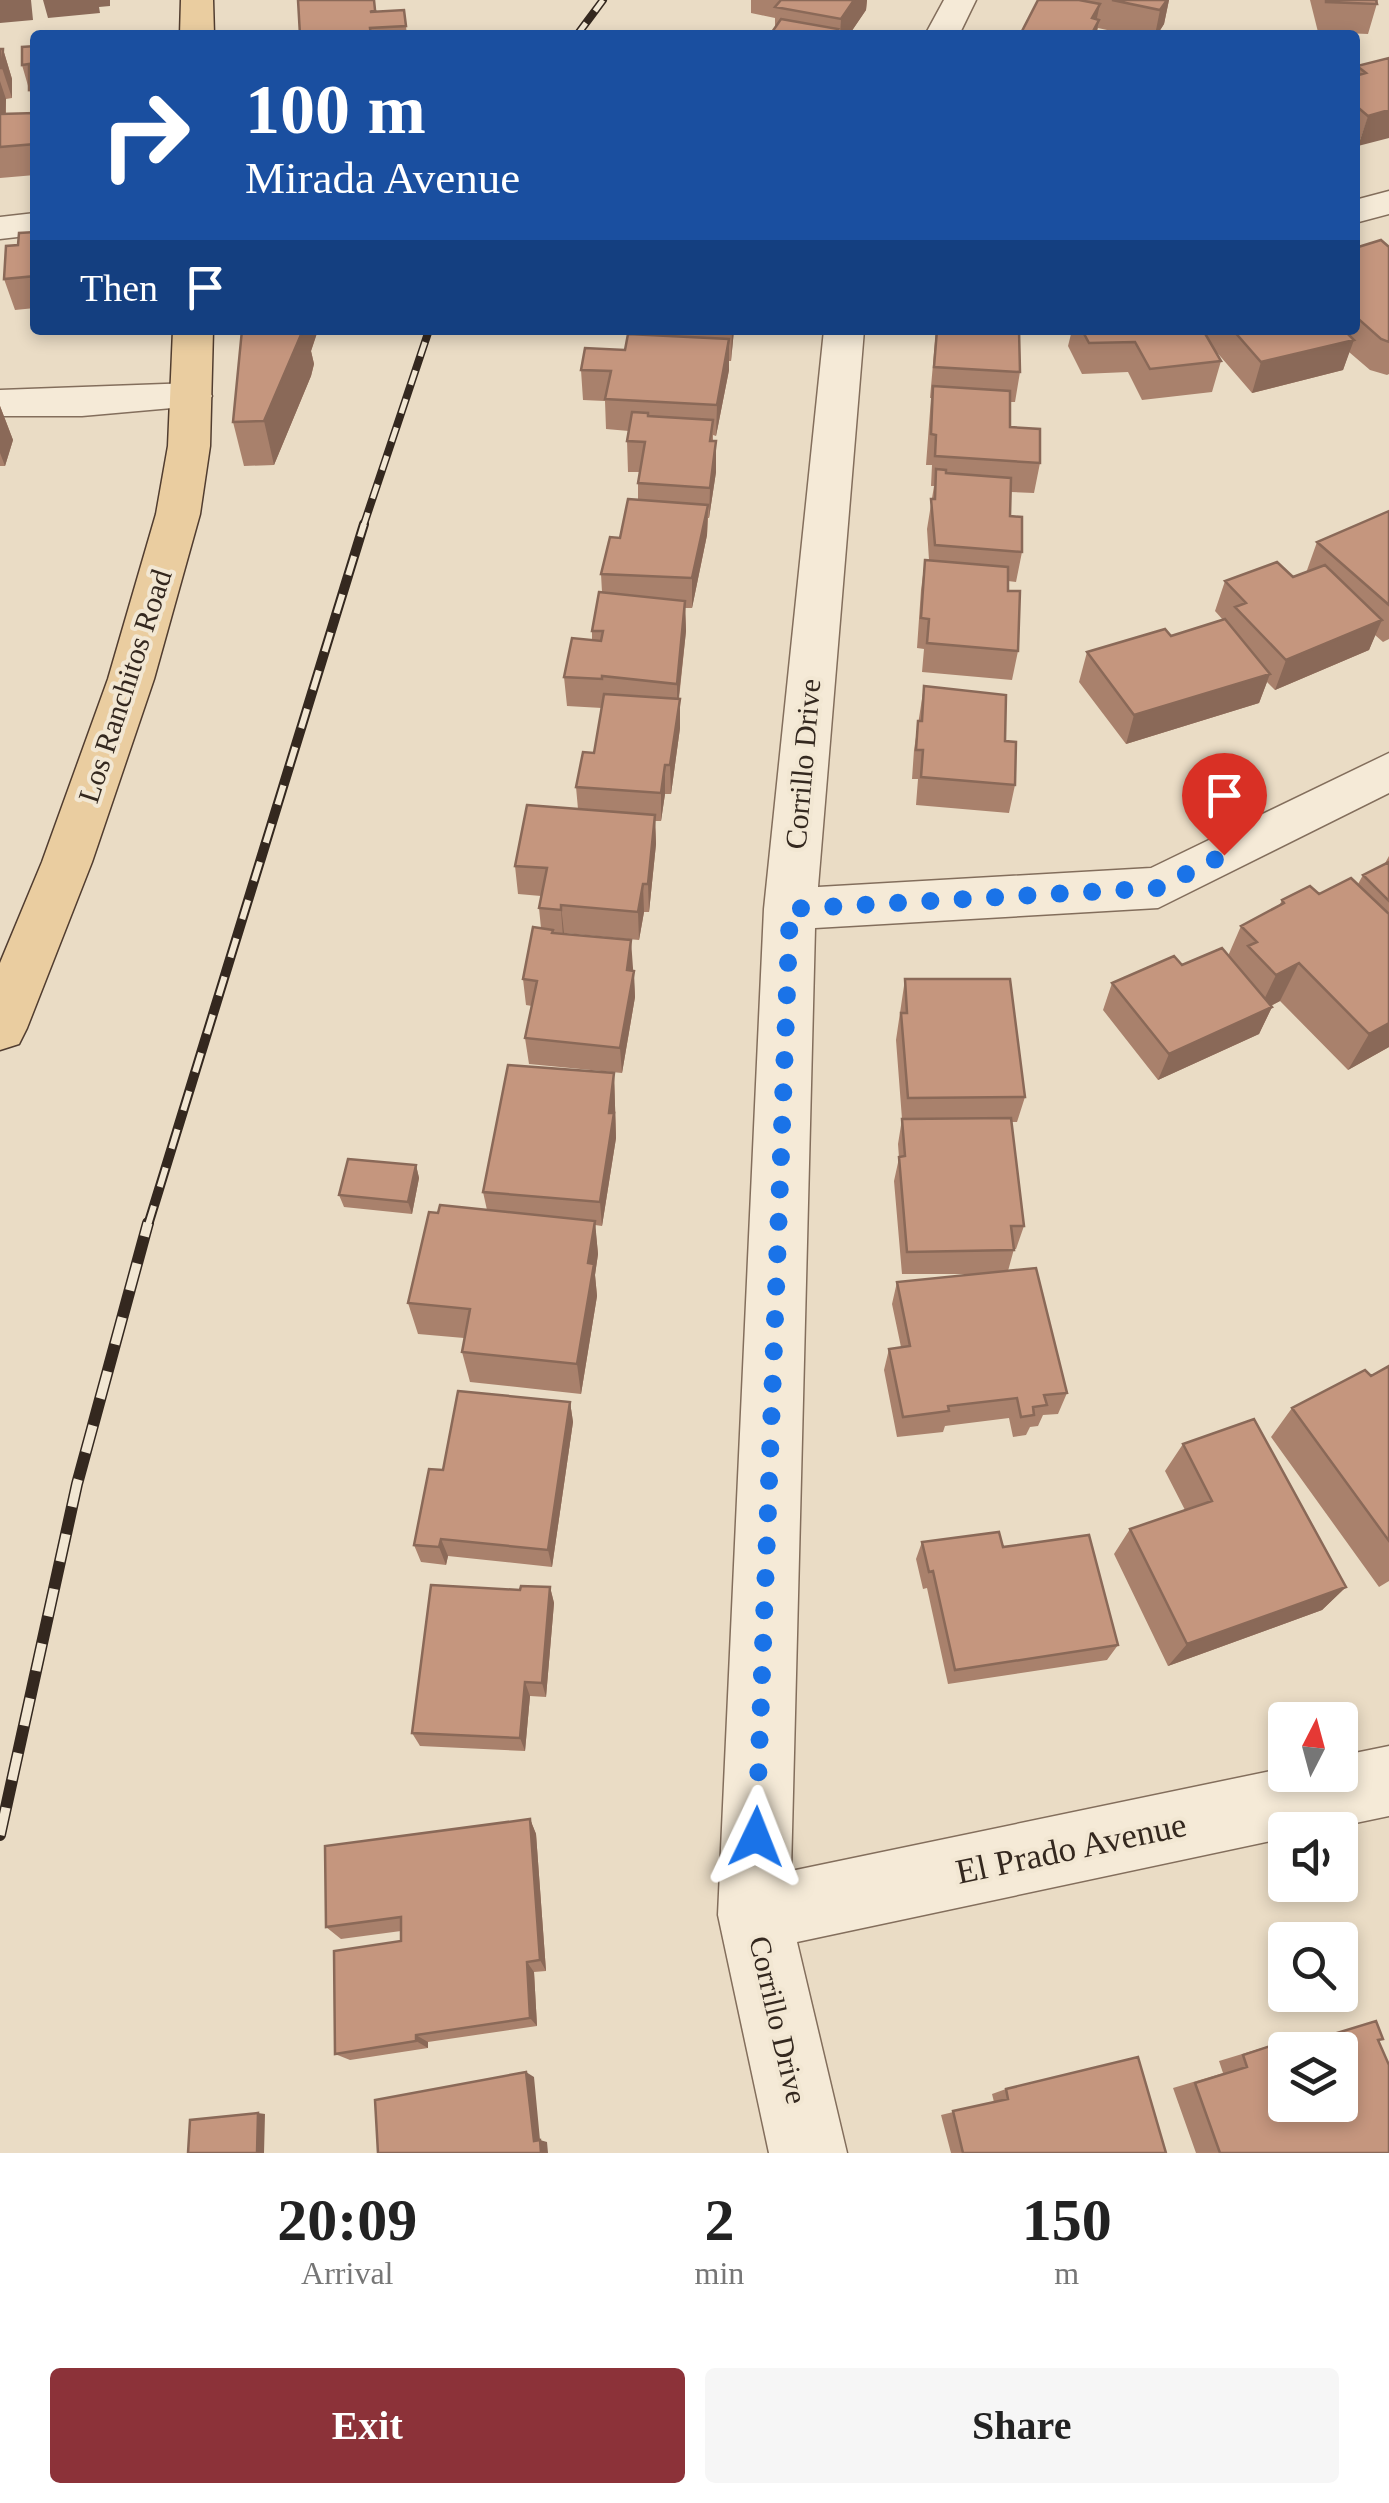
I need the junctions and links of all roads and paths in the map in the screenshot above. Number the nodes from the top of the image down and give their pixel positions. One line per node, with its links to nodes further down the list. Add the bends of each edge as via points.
1 (197, 0): 3 (main road)
2 (960, 0): 4 (street)
3 (197, 30)
4 (945, 30)
5 (1389, 202): 6 (street)
6 (1360, 211)
7 (30, 225): 8 (street)
8 (0, 228)
9 (194, 335): 11 (main road, Los Ranchitos Road)
10 (844, 335): 14 (street, Corrillo Drive)
11 (192, 396): 12 (street); 15 (main road, Los Ranchitos Road, via 178,514 132,679)
12 (0, 403)
13 (1389, 772): 14 (street, via 1158,888)
14 (790, 909): 17 (street, Corrillo Drive)
15 (0, 1028)
16 (1389, 1781): 17 (street, El Prado Avenue)
17 (754, 1915): 18 (street, Corrillo Drive)
18 (808, 2153)

